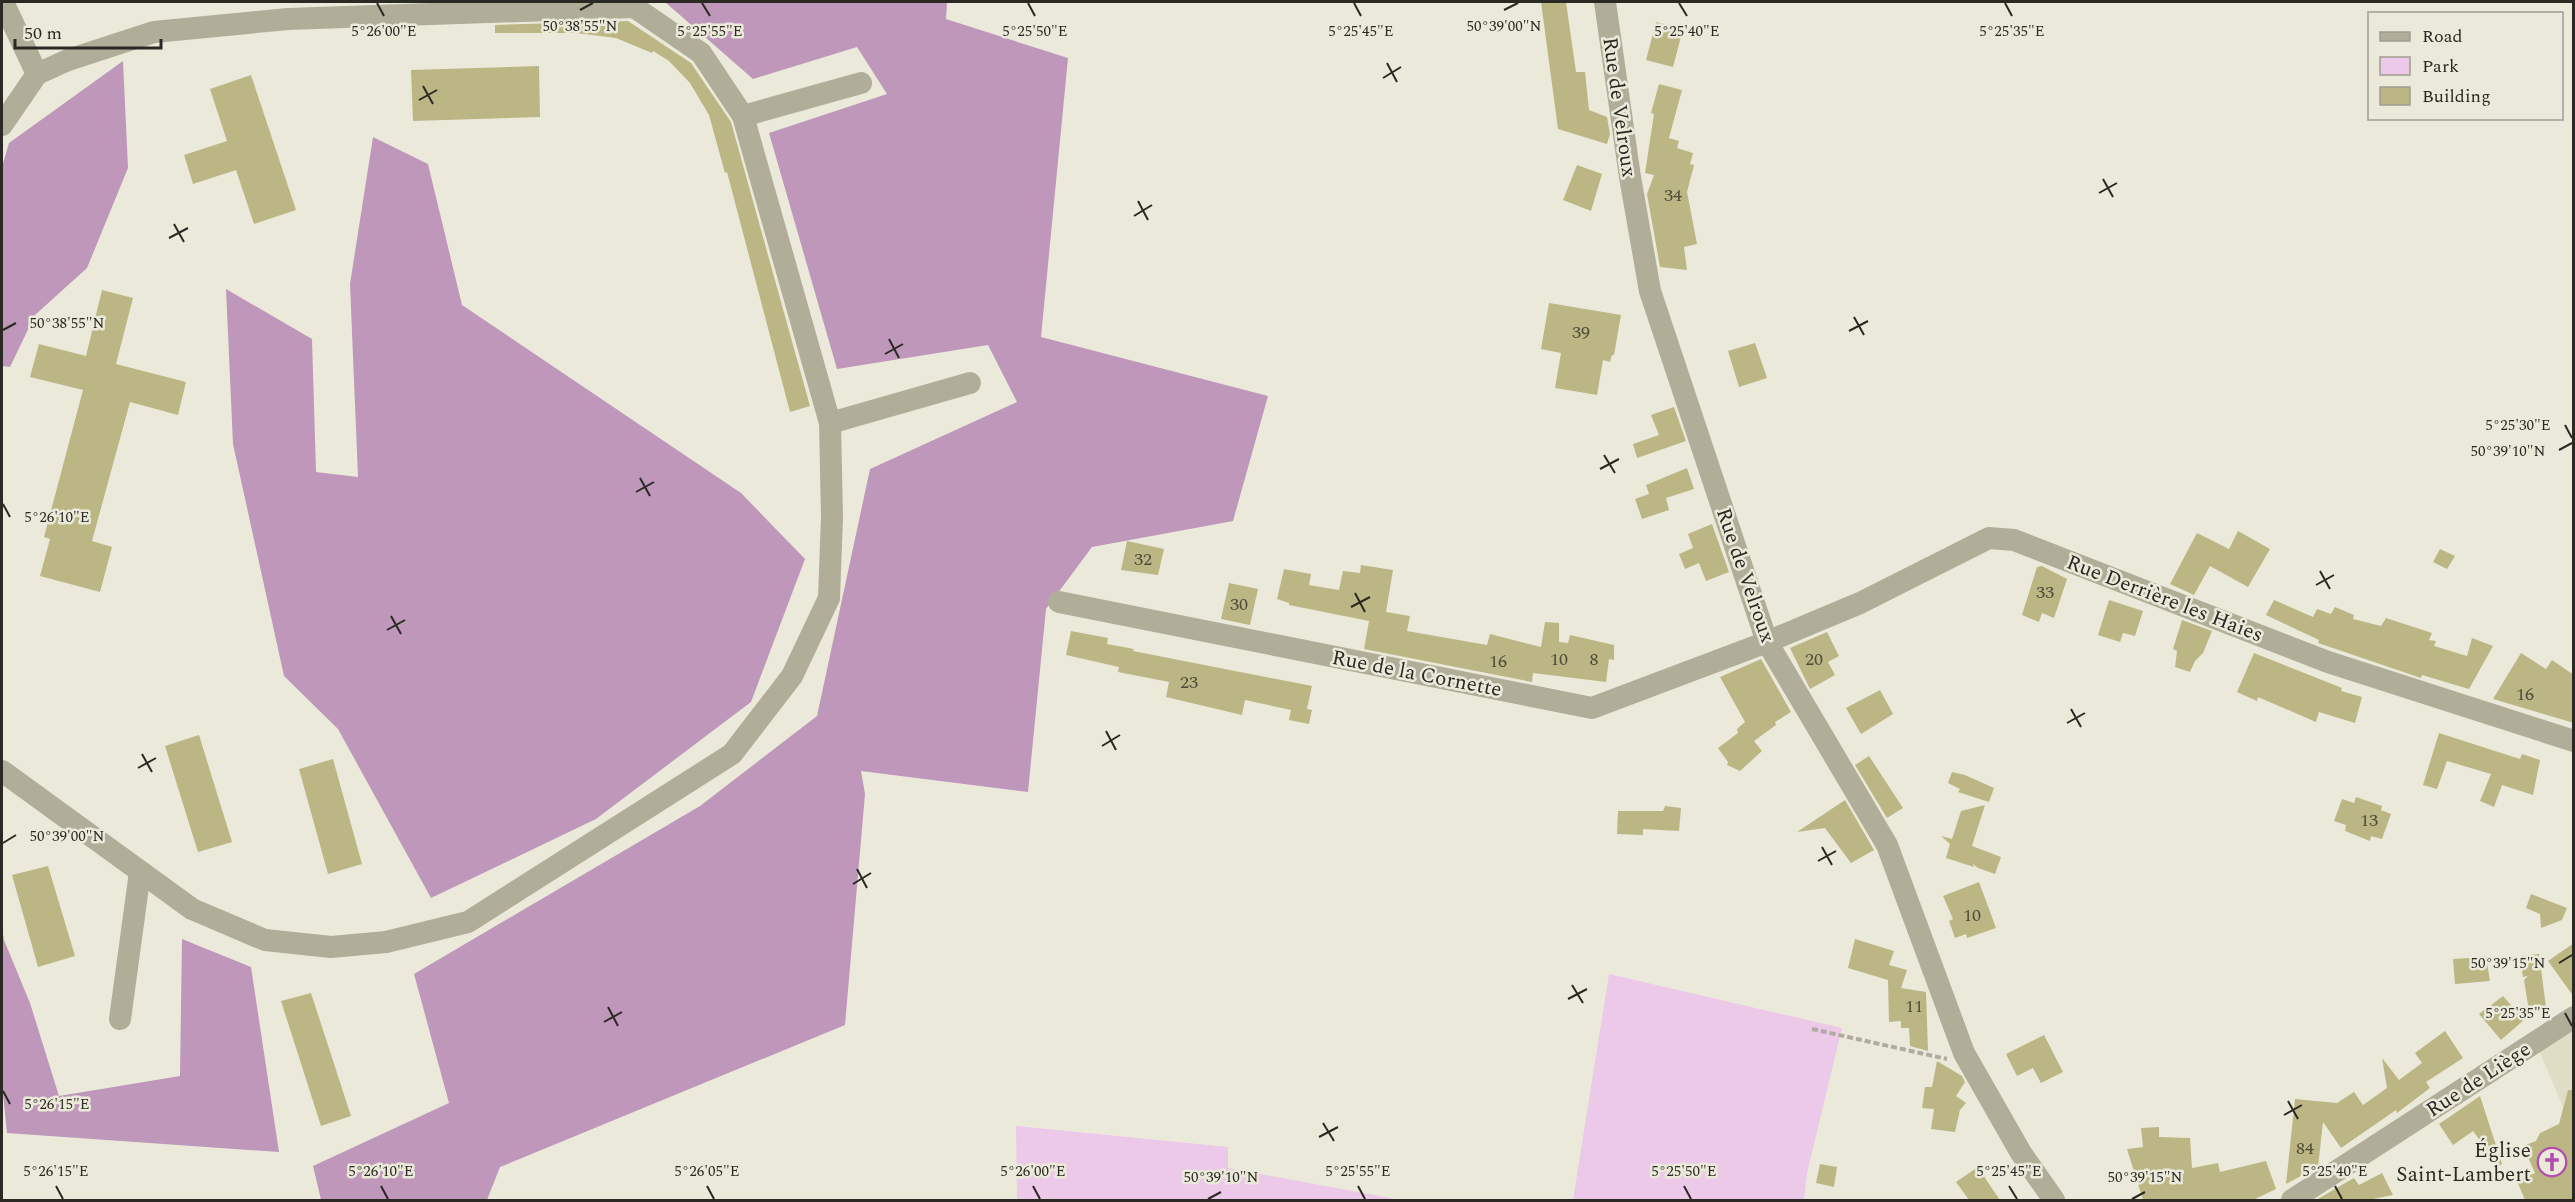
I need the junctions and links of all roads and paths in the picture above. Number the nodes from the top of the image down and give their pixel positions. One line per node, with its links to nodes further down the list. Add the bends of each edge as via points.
1 (3, 2): 5 (street)
2 (1605, 2): 12 (street, Rue de Velroux, via 1629,177 1650,291)
3 (542, 6): 4 (street); 7 (street, via 634,7 701,53)
4 (288, 10): 5 (street, via 154,32)
5 (37, 74): 8 (street)
6 (861, 83): 7 (street)
7 (743, 116): 10 (street)
8 (2, 125)
9 (970, 383): 10 (street)
10 (830, 423): 15 (street, via 829,598 792,676 732,754 468,922 386,942 331,947 265,940 192,909)
11 (1059, 602): 12 (street, Rue de la Cornette, via 1592,708)
12 (1767, 642): 13 (street, Rue Derrière les Haies, via 1860,603 1989,538 2014,540 2328,662); 19 (street, Rue de Velroux, via 1887,845)
13 (2574, 741)
14 (2, 771): 15 (street)
15 (140, 872): 17 (street)
16 (2574, 1017): 21 (street, Rue de Liège)
17 (120, 1019)
18 (1812, 1029): 19 (path)
19 (1971, 1065): 20 (street, Rue de Velroux, via 2021,1153)
20 (2054, 1200)
21 (2292, 1200)

